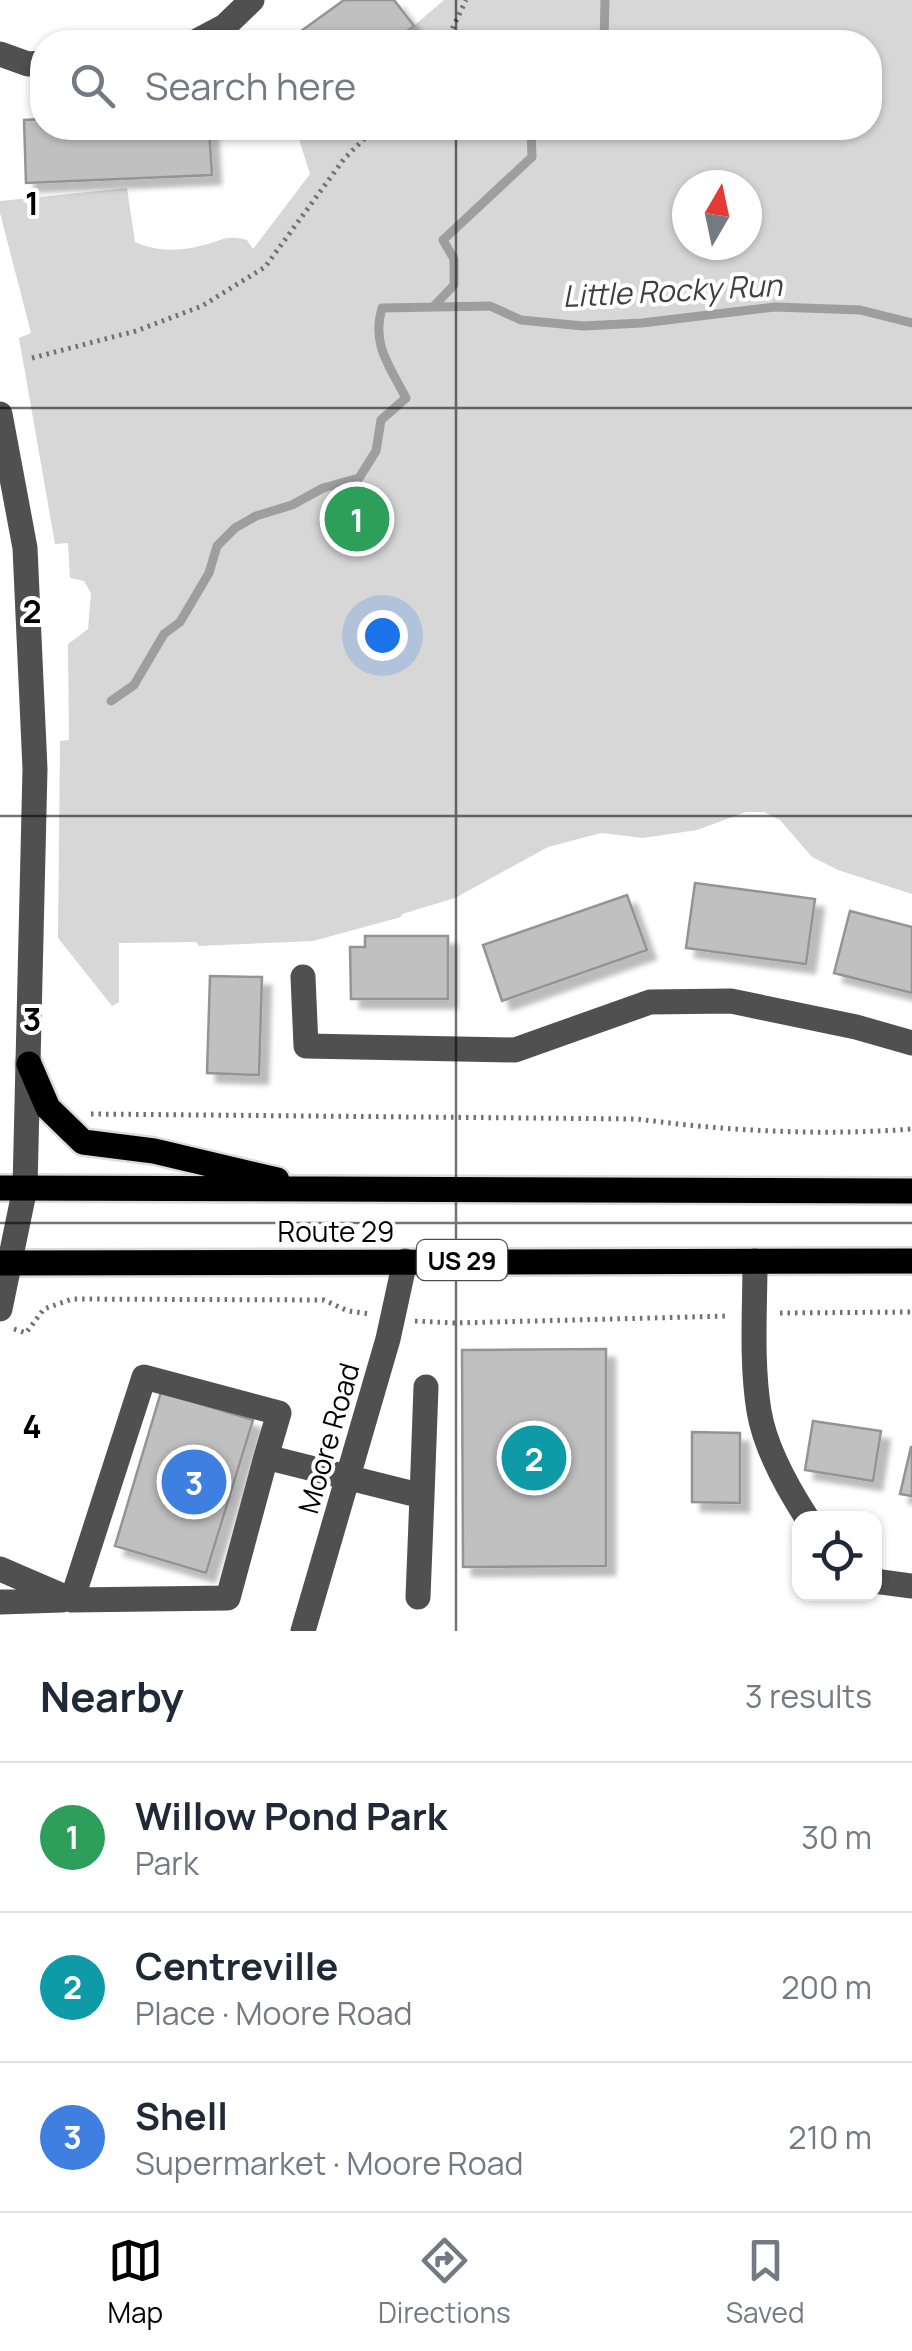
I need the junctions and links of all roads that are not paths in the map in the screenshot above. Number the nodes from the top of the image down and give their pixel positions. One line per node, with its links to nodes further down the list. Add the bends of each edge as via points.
1 (252, 0): 2 (street)
2 (218, 30)
3 (0, 54): 4 (street)
4 (30, 64)
5 (0, 414): 8 (street, via 25,548 32,692)
6 (303, 977): 7 (street, via 306,1046 515,1050 650,1002 682,1001 731,1001)
7 (912, 1044)
8 (29, 1064): 9 (street); 11 (main road, via 48,1108 83,1142)
9 (12, 1188): 11 (main road, Route 29); 15 (street)
10 (912, 1191): 11 (main road, Route 29)
11 (326, 1192)
12 (406, 1261): 13 (main road, Route 29 / US 29); 15 (main road, Route 29 / US 29); 19 (street, Moore Road)
13 (755, 1261): 14 (main road, Route 29 / US 29); 21 (street, via 759,1410 773,1455)
14 (912, 1262)
15 (6, 1263): 16 (street)
16 (7, 1320)
17 (426, 1387): 20 (street)
18 (266, 1456): 19 (street); 26 (street, via 228,1598); 26 (street, via 279,1414 144,1377)
19 (347, 1480): 20 (street); 28 (street, Moore Road)
20 (422, 1496): 25 (street)
21 (803, 1511)
22 (0, 1568): 26 (street)
23 (882, 1583): 24 (street)
24 (912, 1586)
25 (418, 1597)
26 (72, 1600): 27 (street)
27 (0, 1602)
28 (303, 1631)

